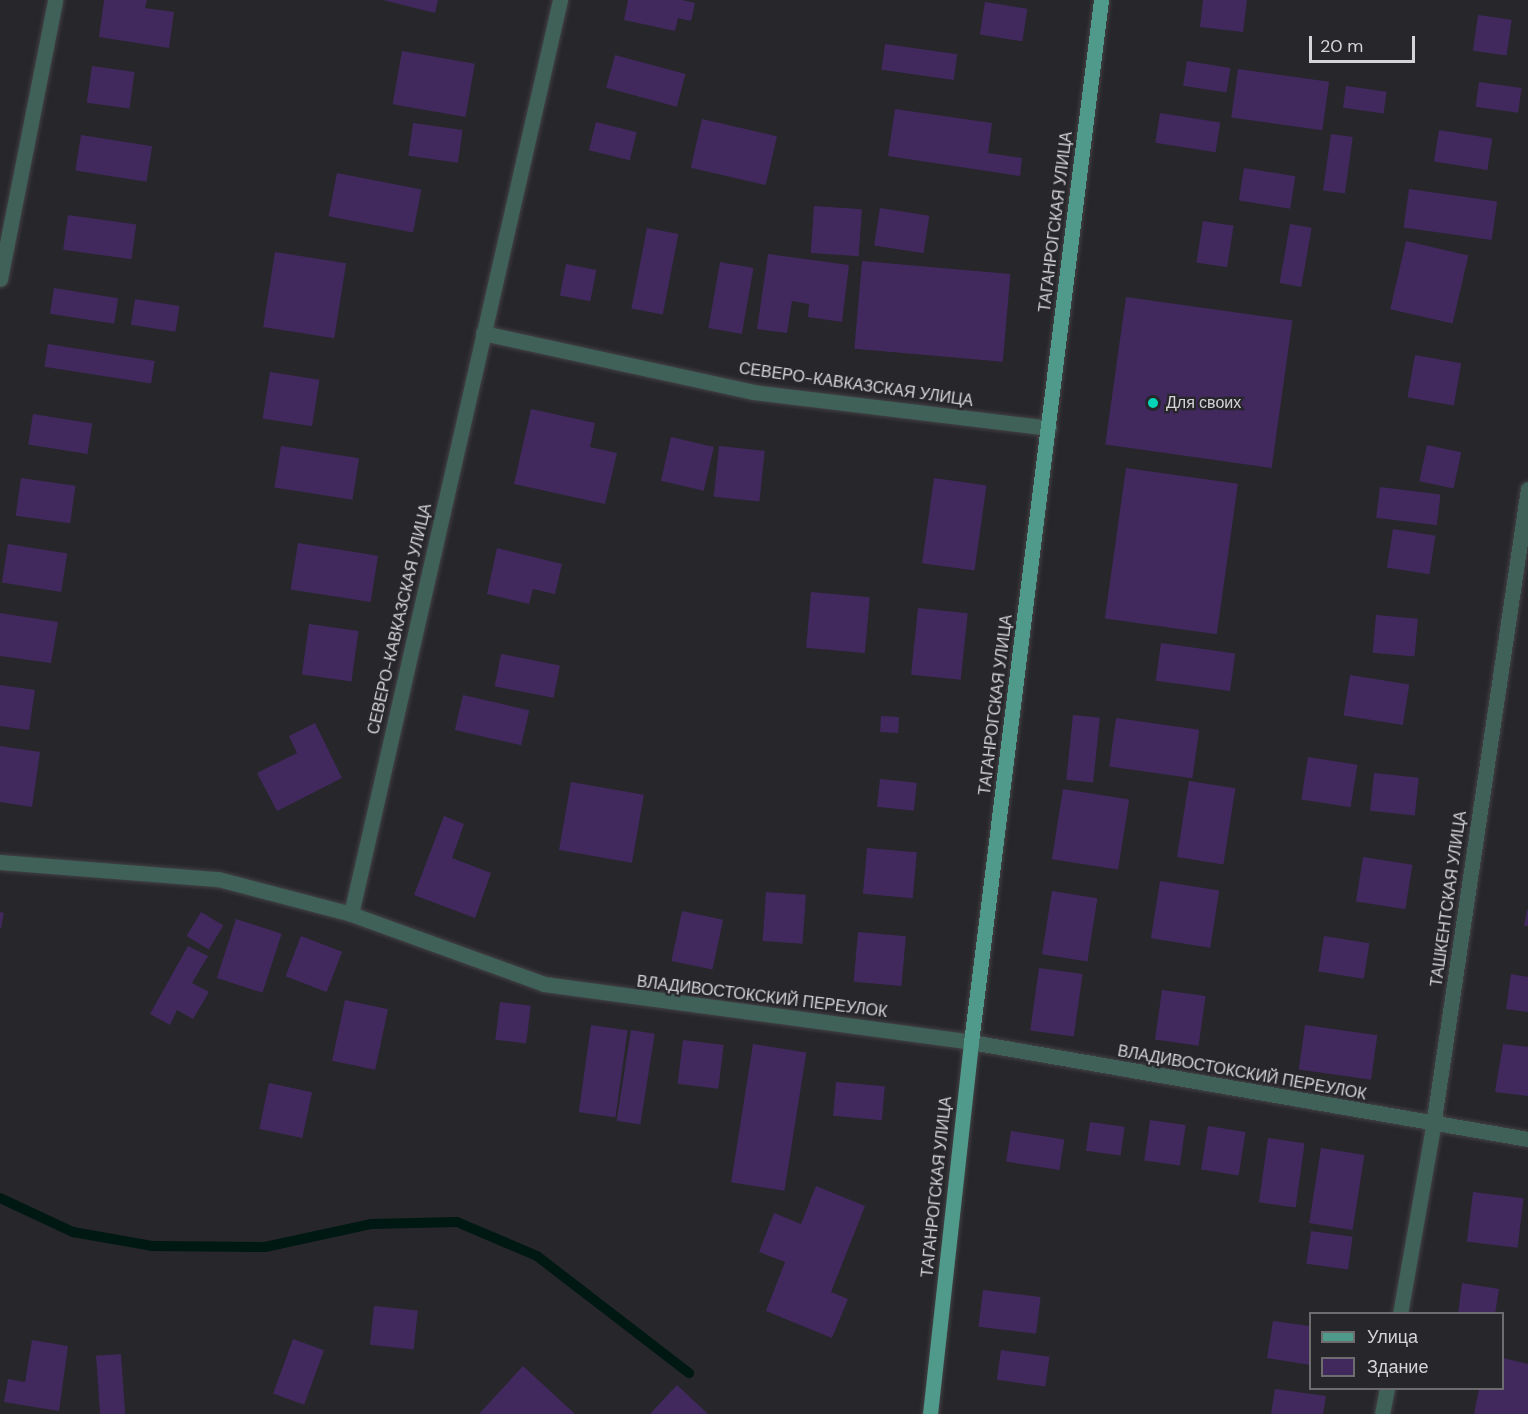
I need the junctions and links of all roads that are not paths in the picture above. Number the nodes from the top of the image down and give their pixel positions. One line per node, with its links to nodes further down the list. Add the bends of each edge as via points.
1 (55, 0): 4 (street)
2 (560, 0): 5 (street, СЕВЕРО-КАВКАЗСКАЯ УЛИЦА)
3 (1101, 0): 6 (main road, ТАГАНРОГСКАЯ УЛИЦА)
4 (0, 279)
5 (483, 333): 6 (street, СЕВЕРО-КАВКАЗСКАЯ УЛИЦА, via 753,392); 9 (street, СЕВЕРО-КАВКАЗСКАЯ УЛИЦА)
6 (1049, 428): 10 (main road, ТАГАНРОГСКАЯ УЛИЦА)
7 (1528, 489): 11 (street, ТАШКЕНТСКАЯ УЛИЦА)
8 (0, 862): 9 (street, ВЛАДИВОСТОКСКИЙ ПЕРЕУЛОК, via 218,879)
9 (351, 914): 10 (street, ВЛАДИВОСТОКСКИЙ ПЕРЕУЛОК, via 544,984)
10 (972, 1042): 11 (street, ВЛАДИВОСТОКСКИЙ ПЕРЕУЛОК); 15 (main road, ТАГАНРОГСКАЯ УЛИЦА)
11 (1433, 1126): 12 (street, ВЛАДИВОСТОКСКИЙ ПЕРЕУЛОК); 13 (street, ТАШКЕНТСКАЯ УЛИЦА)
12 (1528, 1139)
13 (1400, 1312)
14 (1387, 1390): 16 (street)
15 (930, 1414)
16 (1382, 1414)

